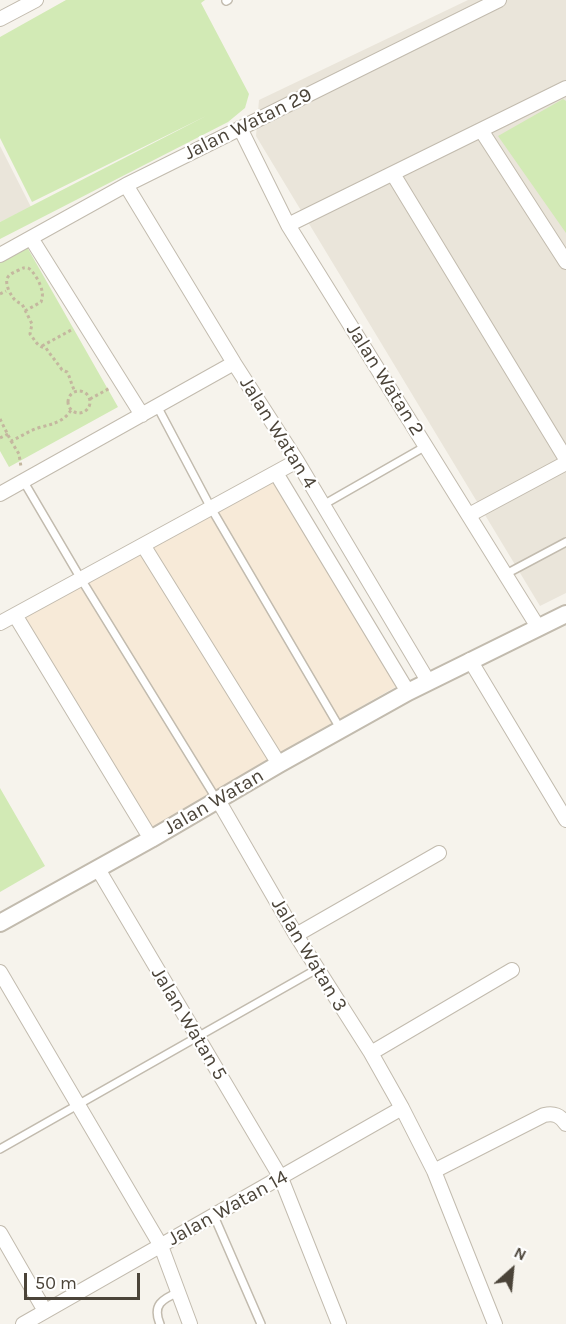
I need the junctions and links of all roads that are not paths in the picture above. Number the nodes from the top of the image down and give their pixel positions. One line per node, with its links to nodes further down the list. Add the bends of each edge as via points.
1 (36, 0): 3 (street)
2 (499, 0): 5 (street, Jalan Watan 29)
3 (0, 19)
4 (564, 91): 6 (street)
5 (240, 128): 8 (street, Jalan Watan 29); 9 (street, Jalan Watan 2)
6 (481, 130): 7 (street); 12 (street)
7 (393, 174): 9 (street); 18 (street)
8 (126, 185): 10 (street, Jalan Watan 29); 13 (street, Jalan Watan 4)
9 (288, 225): 16 (street, Jalan Watan 2)
10 (31, 238): 11 (street, Jalan Watan 29); 15 (street)
11 (0, 255)
12 (566, 262)
13 (234, 363): 14 (street); 17 (street, Jalan Watan 4)
14 (157, 406): 15 (street); 23 (lane)
15 (142, 415): 20 (street)
16 (426, 446): 22 (lane); 24 (street, Jalan Watan 2)
17 (297, 461): 19 (street); 22 (street, Jalan Watan 4)
18 (566, 461): 24 (street)
19 (276, 473): 23 (street); 35 (street, Jalan Watan 4)
20 (24, 482): 21 (street); 28 (lane)
21 (2, 490)
22 (323, 505): 34 (street, Jalan Watan 4)
23 (212, 508): 26 (street); 36 (lane)
24 (469, 515): 27 (street, Jalan Watan 2)
25 (566, 542): 27 (lane)
26 (143, 545): 28 (street); 37 (street)
27 (506, 574): 32 (street, Jalan Watan 2)
28 (81, 579): 30 (street); 38 (lane)
29 (566, 614): 32 (street, Jalan Watan)
30 (15, 615): 31 (street); 40 (street)
31 (0, 623)
32 (538, 627): 33 (street, Jalan Watan)
33 (470, 660): 34 (street, Jalan Watan); 39 (street)
34 (428, 681): 35 (street, Jalan Watan)
35 (408, 692): 36 (street, Jalan Watan)
36 (341, 730): 37 (street, Jalan Watan)
37 (279, 764): 38 (street, Jalan Watan)
38 (218, 800): 40 (street, Jalan Watan); 44 (street, Jalan Watan 3)
39 (566, 820)
40 (152, 839): 42 (street, Jalan Watan)
41 (440, 853): 44 (street)
42 (98, 869): 43 (street, Jalan Watan); 48 (street, Jalan Watan 5)
43 (0, 923)
44 (296, 935): 45 (street, Jalan Watan 3)
45 (317, 969): 48 (lane); 49 (street, Jalan Watan 3)
46 (513, 970): 49 (street)
47 (0, 972): 50 (street)
48 (196, 1037): 50 (lane); 55 (street, Jalan Watan 5)
49 (370, 1053): 51 (street, Jalan Watan 3)
50 (78, 1104): 53 (lane); 58 (street)
51 (402, 1108): 54 (street, Jalan Watan 3); 55 (street, Jalan Watan 14)
52 (566, 1124): 54 (street, via 562,1118 544,1115)
53 (0, 1149)
54 (434, 1171): 66 (street, Jalan Watan 3)
55 (281, 1178): 56 (street, Jalan Watan 14); 65 (street, Jalan Watan 5)
56 (214, 1216): 58 (street, Jalan Watan 14); 64 (lane)
57 (0, 1233): 60 (street)
58 (161, 1246): 59 (street); 60 (street, Jalan Watan 14)
59 (179, 1292): 62 (lane, via 158,1306); 63 (street)
60 (45, 1311): 61 (street, Jalan Watan 14)
61 (23, 1324)
62 (160, 1324)
63 (190, 1324)
64 (261, 1324)
65 (339, 1324)
66 (494, 1324)

